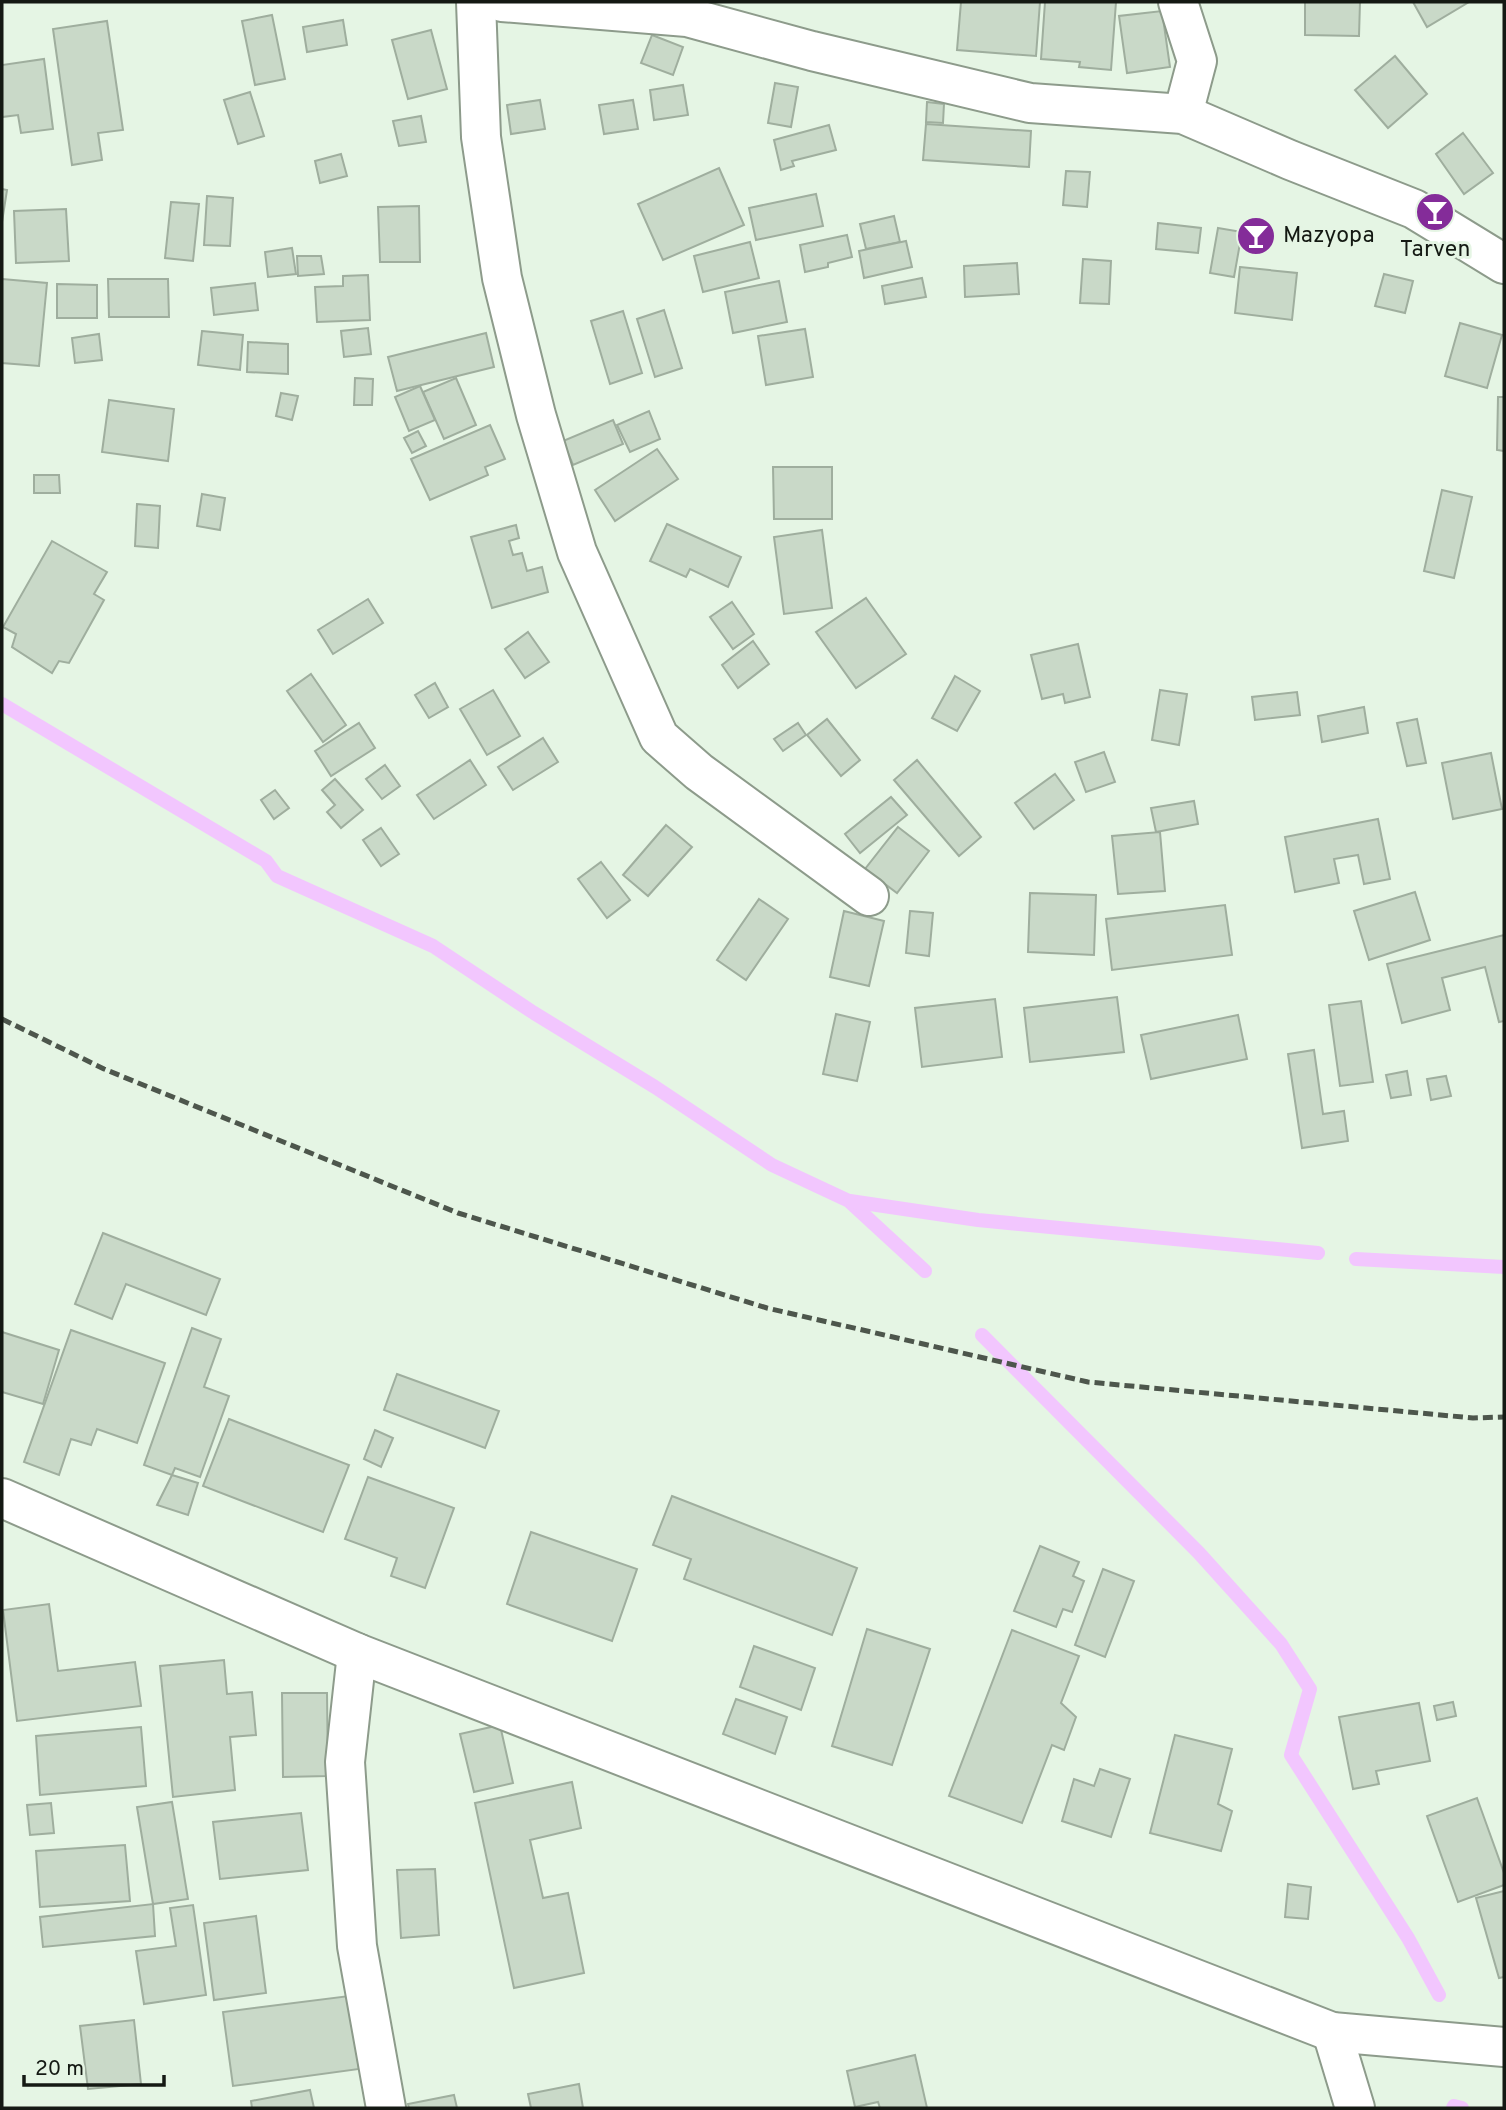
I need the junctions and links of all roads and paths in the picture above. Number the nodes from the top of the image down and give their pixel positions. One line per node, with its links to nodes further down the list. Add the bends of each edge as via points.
1 (477, 2): 6 (street, via 481,137 502,278 577,552 659,737 699,772)
2 (502, 2): 4 (street, via 687,17 1030,103)
3 (1178, 2): 4 (street, via 1197,61)
4 (1183, 114): 5 (street, via 1415,209)
5 (1504, 264)
6 (869, 896)
7 (2, 1498): 8 (street)
8 (357, 1653): 9 (street); 11 (street, via 345,1762 356,1933)
9 (1332, 2032): 10 (street); 12 (street)
10 (1504, 2047)
11 (386, 2108)
12 (1355, 2108)

